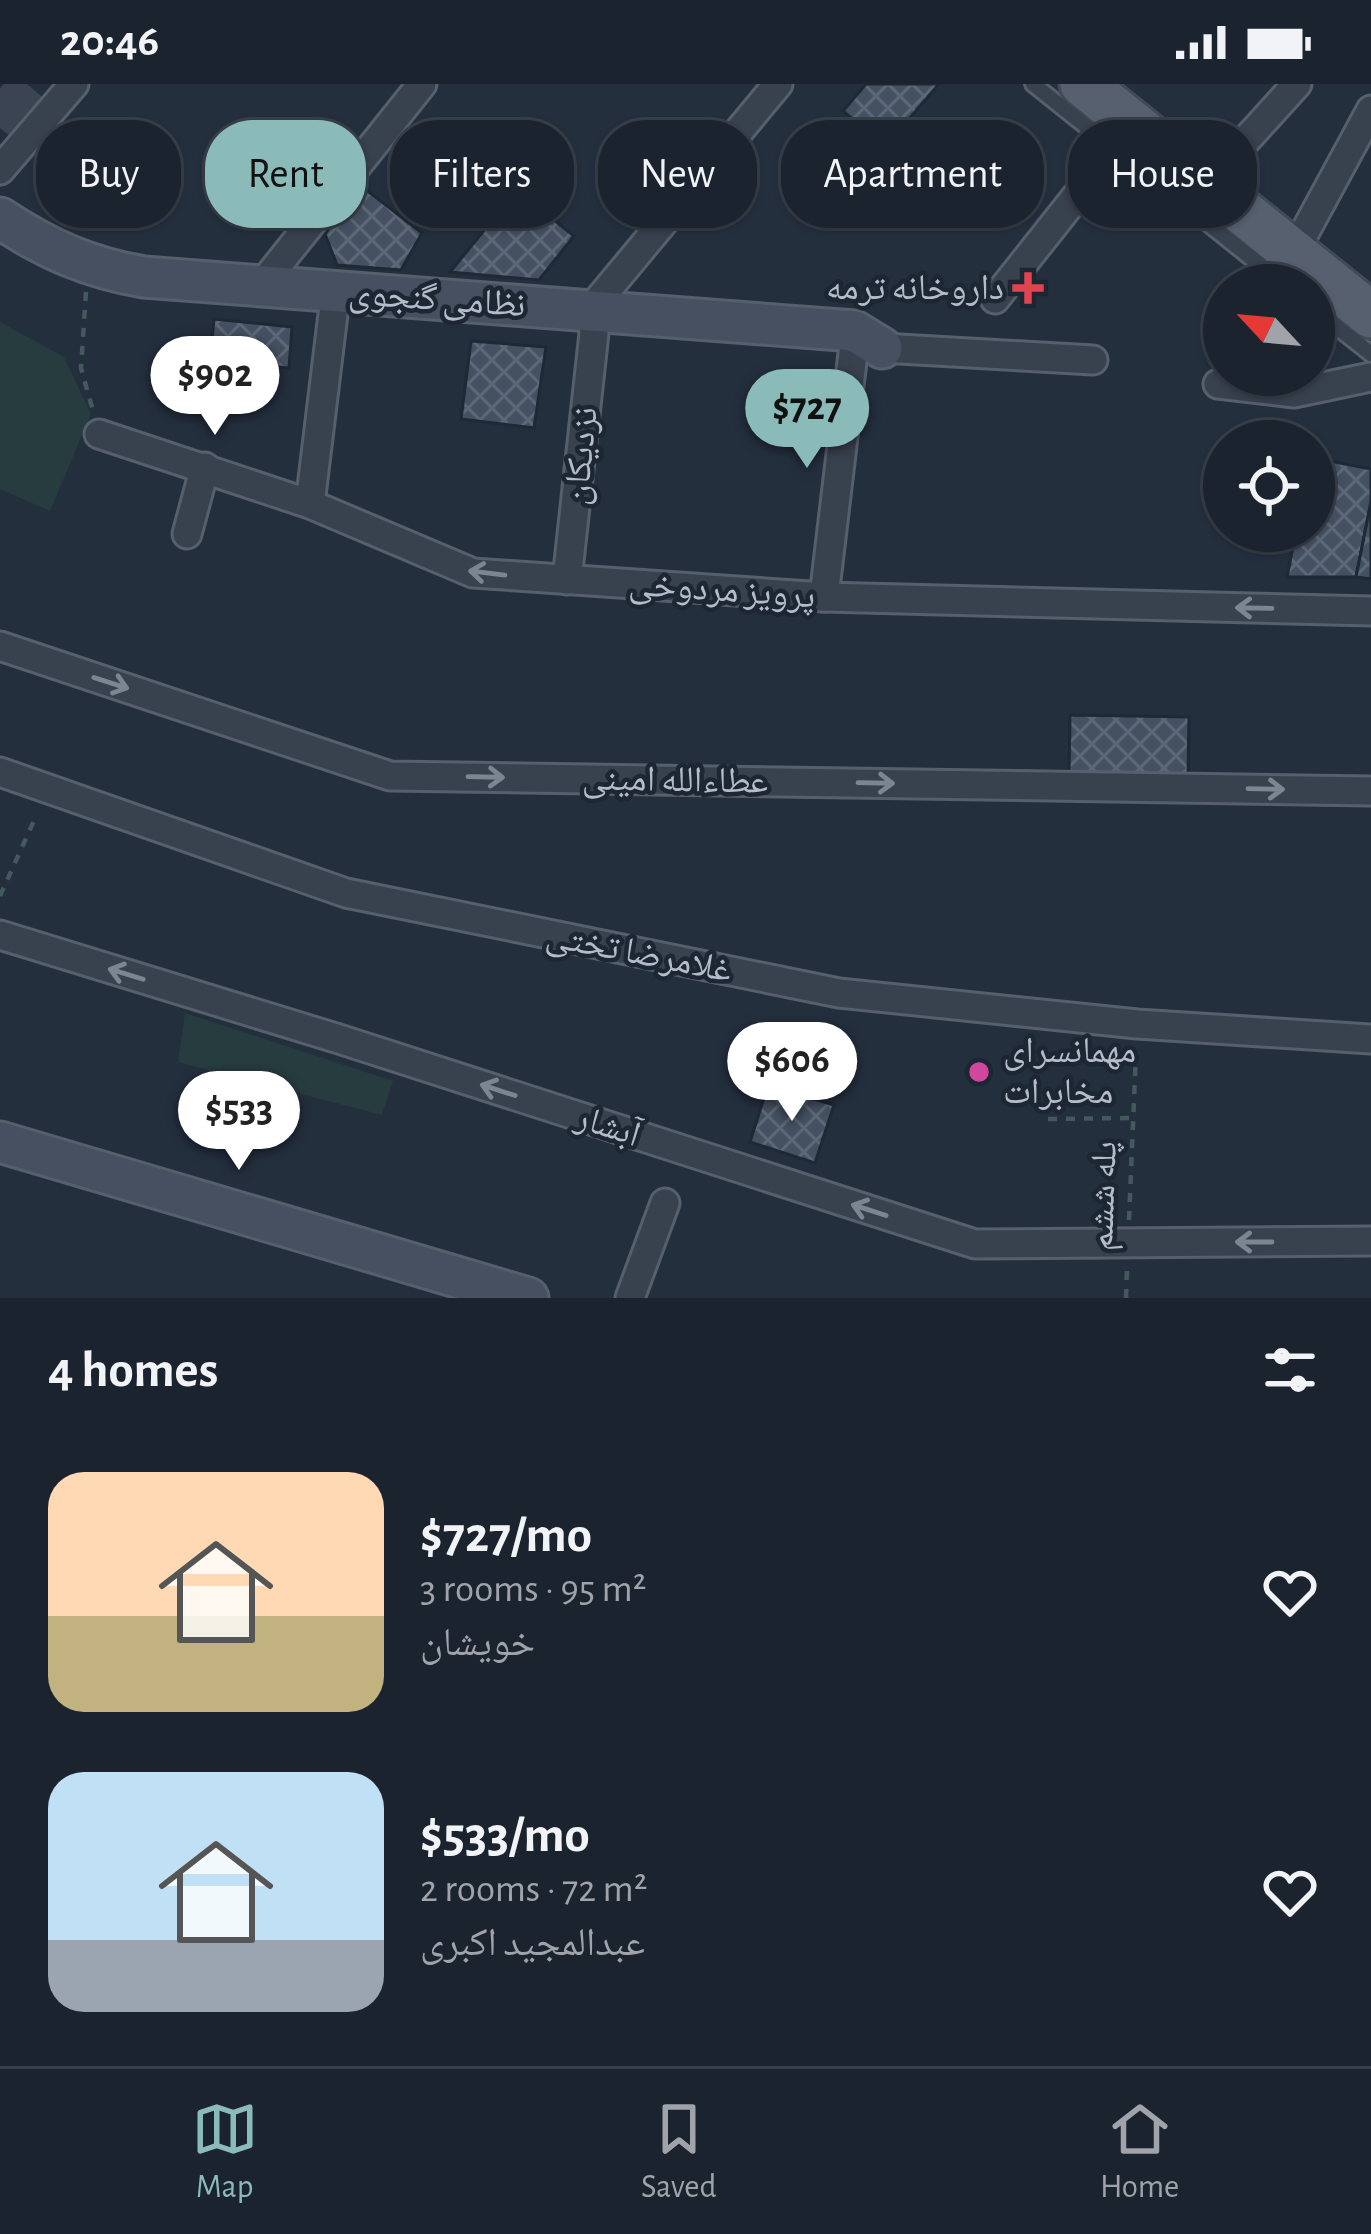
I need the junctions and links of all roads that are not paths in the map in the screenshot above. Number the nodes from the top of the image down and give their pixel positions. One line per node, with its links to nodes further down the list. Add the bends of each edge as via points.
1 (74, 84): 11 (street)
2 (422, 84): 21 (street)
3 (778, 84): 25 (street)
4 (1033, 84): 8 (lane)
5 (1082, 84): 9 (main road)
6 (1297, 84): 10 (street)
7 (1371, 110): 19 (street)
8 (1095, 120)
9 (1111, 120)
10 (1257, 128)
11 (0, 170)
12 (1068, 207): 22 (street)
13 (0, 218): 21 (street, نظامی گنجوی, via 101,269)
14 (1238, 228): 17 (lane)
15 (1250, 228): 18 (main road)
16 (0, 245): 21 (street, نظامی گنجوی, via 117,293)
17 (1283, 264)
18 (1284, 264)
19 (1292, 264)
20 (1335, 295): 24 (main road)
21 (261, 297): 23 (street, نظامی گنجوی); 25 (street, نظامی گنجوی)
22 (995, 299)
23 (333, 314): 25 (street, نظامی گنجوی); 34 (street)
24 (1371, 315)
25 (593, 321): 27 (street, نظامی گنجوی, via 854,331); 36 (street, نزدیکان)
26 (1335, 325): 28 (lane)
27 (867, 350): 29 (street, نظامی گنجوی); 37 (street)
28 (1371, 354)
29 (1093, 359)
30 (1371, 377): 31 (street)
31 (1335, 384)
32 (99, 434): 33 (street, پرویز مردوخی)
33 (205, 467): 34 (street, پرویز مردوخی); 35 (street)
34 (310, 504): 36 (street, پرویز مردوخی, one-way to 34, via 472,573)
35 (187, 534)
36 (567, 580): 37 (street, پرویز مردوخی)
37 (824, 597): 38 (street, پرویز مردوخی, one-way to 37)
38 (1371, 611)
39 (4, 647): 40 (street); 42 (street, عطاءالله امینی, one-way to 42, via 390,776)
40 (0, 677)
41 (0, 772): 44 (street, غلامرضا تختی, via 346,893 839,993)
42 (1371, 791)
43 (0, 935): 47 (street, آبشار, one-way to 43, via 974,1244)
44 (1371, 1039)
45 (0, 1142): 48 (street)
46 (665, 1203): 50 (street)
47 (1371, 1241)
48 (453, 1287): 49 (street)
49 (528, 1298)
50 (630, 1298)

